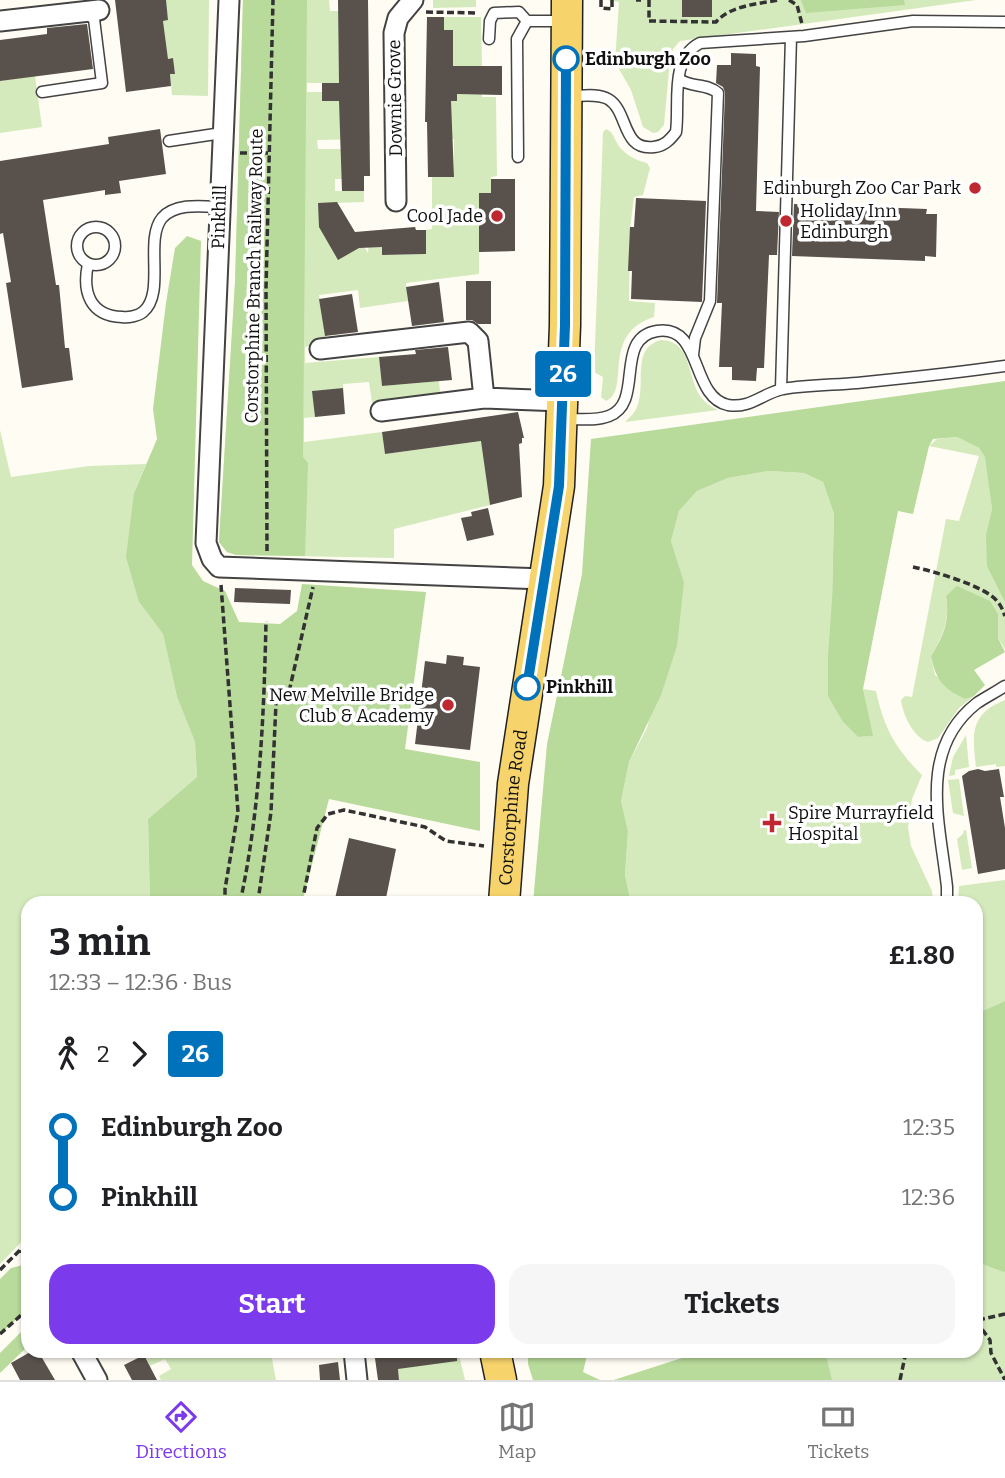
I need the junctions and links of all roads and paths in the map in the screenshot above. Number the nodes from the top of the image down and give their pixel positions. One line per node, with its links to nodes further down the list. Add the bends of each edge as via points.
1 (229, 0): 21 (street, Pinkhill)
2 (273, 0): 23 (path, Corstorphine Branch Railway Route)
3 (601, 0): 4 (path, via 601,8 612,9)
4 (612, 0)
5 (649, 0): 6 (path, via 649,21 716,22 731,10)
6 (779, 0)
7 (789, 0): 15 (path, via 797,5)
8 (408, 6): 12 (path); 26 (street, Downie Grove, via 394,33)
9 (91, 11): 11 (street); 19 (lane, via 102,83)
10 (567, 11): 13 (lane); 20 (main road, Corstorphine Road)
11 (8, 13)
12 (494, 13): 13 (lane, via 519,12); 17 (lane)
13 (527, 21): 25 (lane, via 517,39)
14 (1005, 22): 15 (lane, via 913,21)
15 (804, 36): 16 (lane)
16 (791, 37): 18 (lane, via 700,43 685,56); 32 (lane)
17 (489, 39)
18 (680, 79): 20 (lane, via 676,132 651,148 632,140 611,101); 30 (lane, via 718,93 710,301)
19 (42, 92)
20 (566, 96): 34 (main road, Corstorphine Road)
21 (222, 134): 22 (lane); 24 (street, Pinkhill)
22 (169, 141)
23 (269, 152): 24 (path); 36 (path, Corstorphine Branch Railway Route)
24 (221, 154): 27 (street, Pinkhill)
25 (518, 157)
26 (396, 201)
27 (219, 206): 28 (lane, via 192,206 164,216 157,227 152,297 143,312 111,317 96,310 85,277); 38 (street, Pinkhill, via 206,543)
28 (88, 264)
29 (320, 349): 33 (street, via 469,332 478,341)
30 (693, 355): 32 (lane, via 708,391 720,403 745,405); 34 (lane, via 671,331 651,332 633,355 628,390 611,416 598,418)
31 (1005, 366): 32 (lane)
32 (781, 389)
33 (484, 398): 34 (street); 35 (street)
34 (562, 410): 40 (main road, Corstorphine Road, via 559,486)
35 (381, 411)
36 (267, 552)
37 (913, 566): 41 (path, via 990,594)
38 (219, 567): 39 (street); 45 (path, via 238,812)
39 (317, 571): 40 (street); 47 (path, via 288,695 276,704 271,812)
40 (545, 579): 44 (main road, Corstorphine Road)
41 (1005, 616)
42 (266, 621): 46 (path, via 256,815)
43 (1005, 686): 50 (lane, via 976,704 954,727 939,758 935,786)
44 (507, 849): 48 (path, via 446,841 425,827 344,810 328,814 317,828); 49 (main road, Corstorphine Road)
45 (225, 896)
46 (241, 896)
47 (258, 896)
48 (303, 896)
49 (504, 896)
50 (947, 896)
51 (21, 1250): 52 (path)
52 (0, 1270)
53 (1005, 1314): 55 (path)
54 (21, 1315): 57 (path)
55 (983, 1320)
56 (983, 1330): 66 (path)
57 (0, 1334)
58 (85, 1358): 62 (street)
59 (355, 1358): 63 (street)
60 (497, 1358): 64 (main road)
61 (905, 1358): 65 (path)
62 (97, 1380)
63 (357, 1380)
64 (502, 1380)
65 (900, 1380)
66 (1004, 1380)

